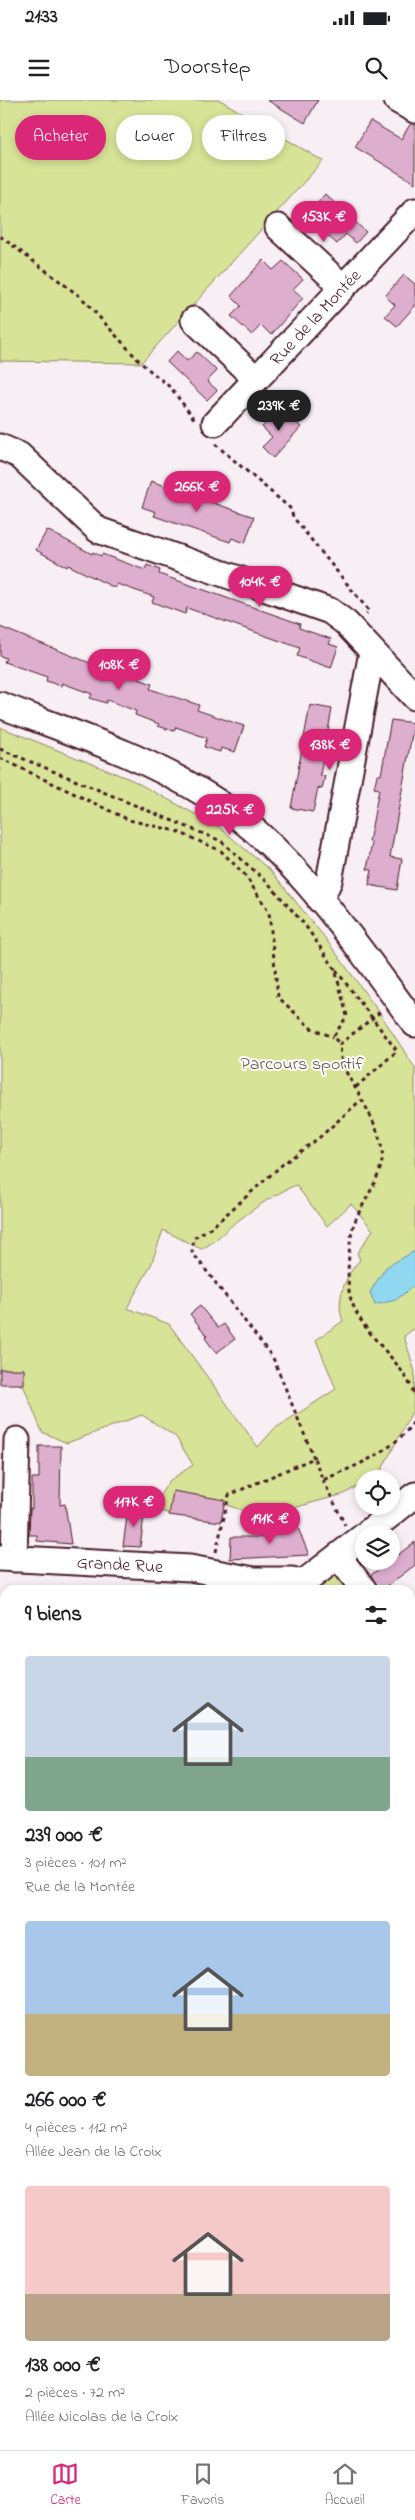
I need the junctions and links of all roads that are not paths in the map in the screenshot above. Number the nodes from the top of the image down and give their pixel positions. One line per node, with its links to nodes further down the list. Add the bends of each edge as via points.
1 (397, 100): 2 (street)
2 (415, 110)
3 (415, 211): 5 (street, Rue de la Montée)
4 (278, 227): 5 (street)
5 (343, 287): 7 (street, Rue de la Montée)
6 (194, 320): 7 (street)
7 (256, 379): 8 (street, Rue de la Montée)
8 (215, 423)
9 (0, 447): 10 (street, via 19,455 98,530 330,612 346,623)
10 (372, 652): 11 (street); 13 (street, via 329,881)
11 (415, 697)
12 (0, 705): 13 (street, via 150,765 209,796 278,852)
13 (320, 900): 14 (street)
14 (415, 1024)
15 (18, 1440): 20 (street)
16 (415, 1495): 17 (street)
17 (371, 1525)
18 (355, 1537): 19 (street)
19 (338, 1556): 22 (street); 23 (street)
20 (7, 1558): 21 (street, Grande Rue, via 190,1568)
21 (231, 1578): 22 (street, Grande Rue)
22 (304, 1582)
23 (360, 1585)

